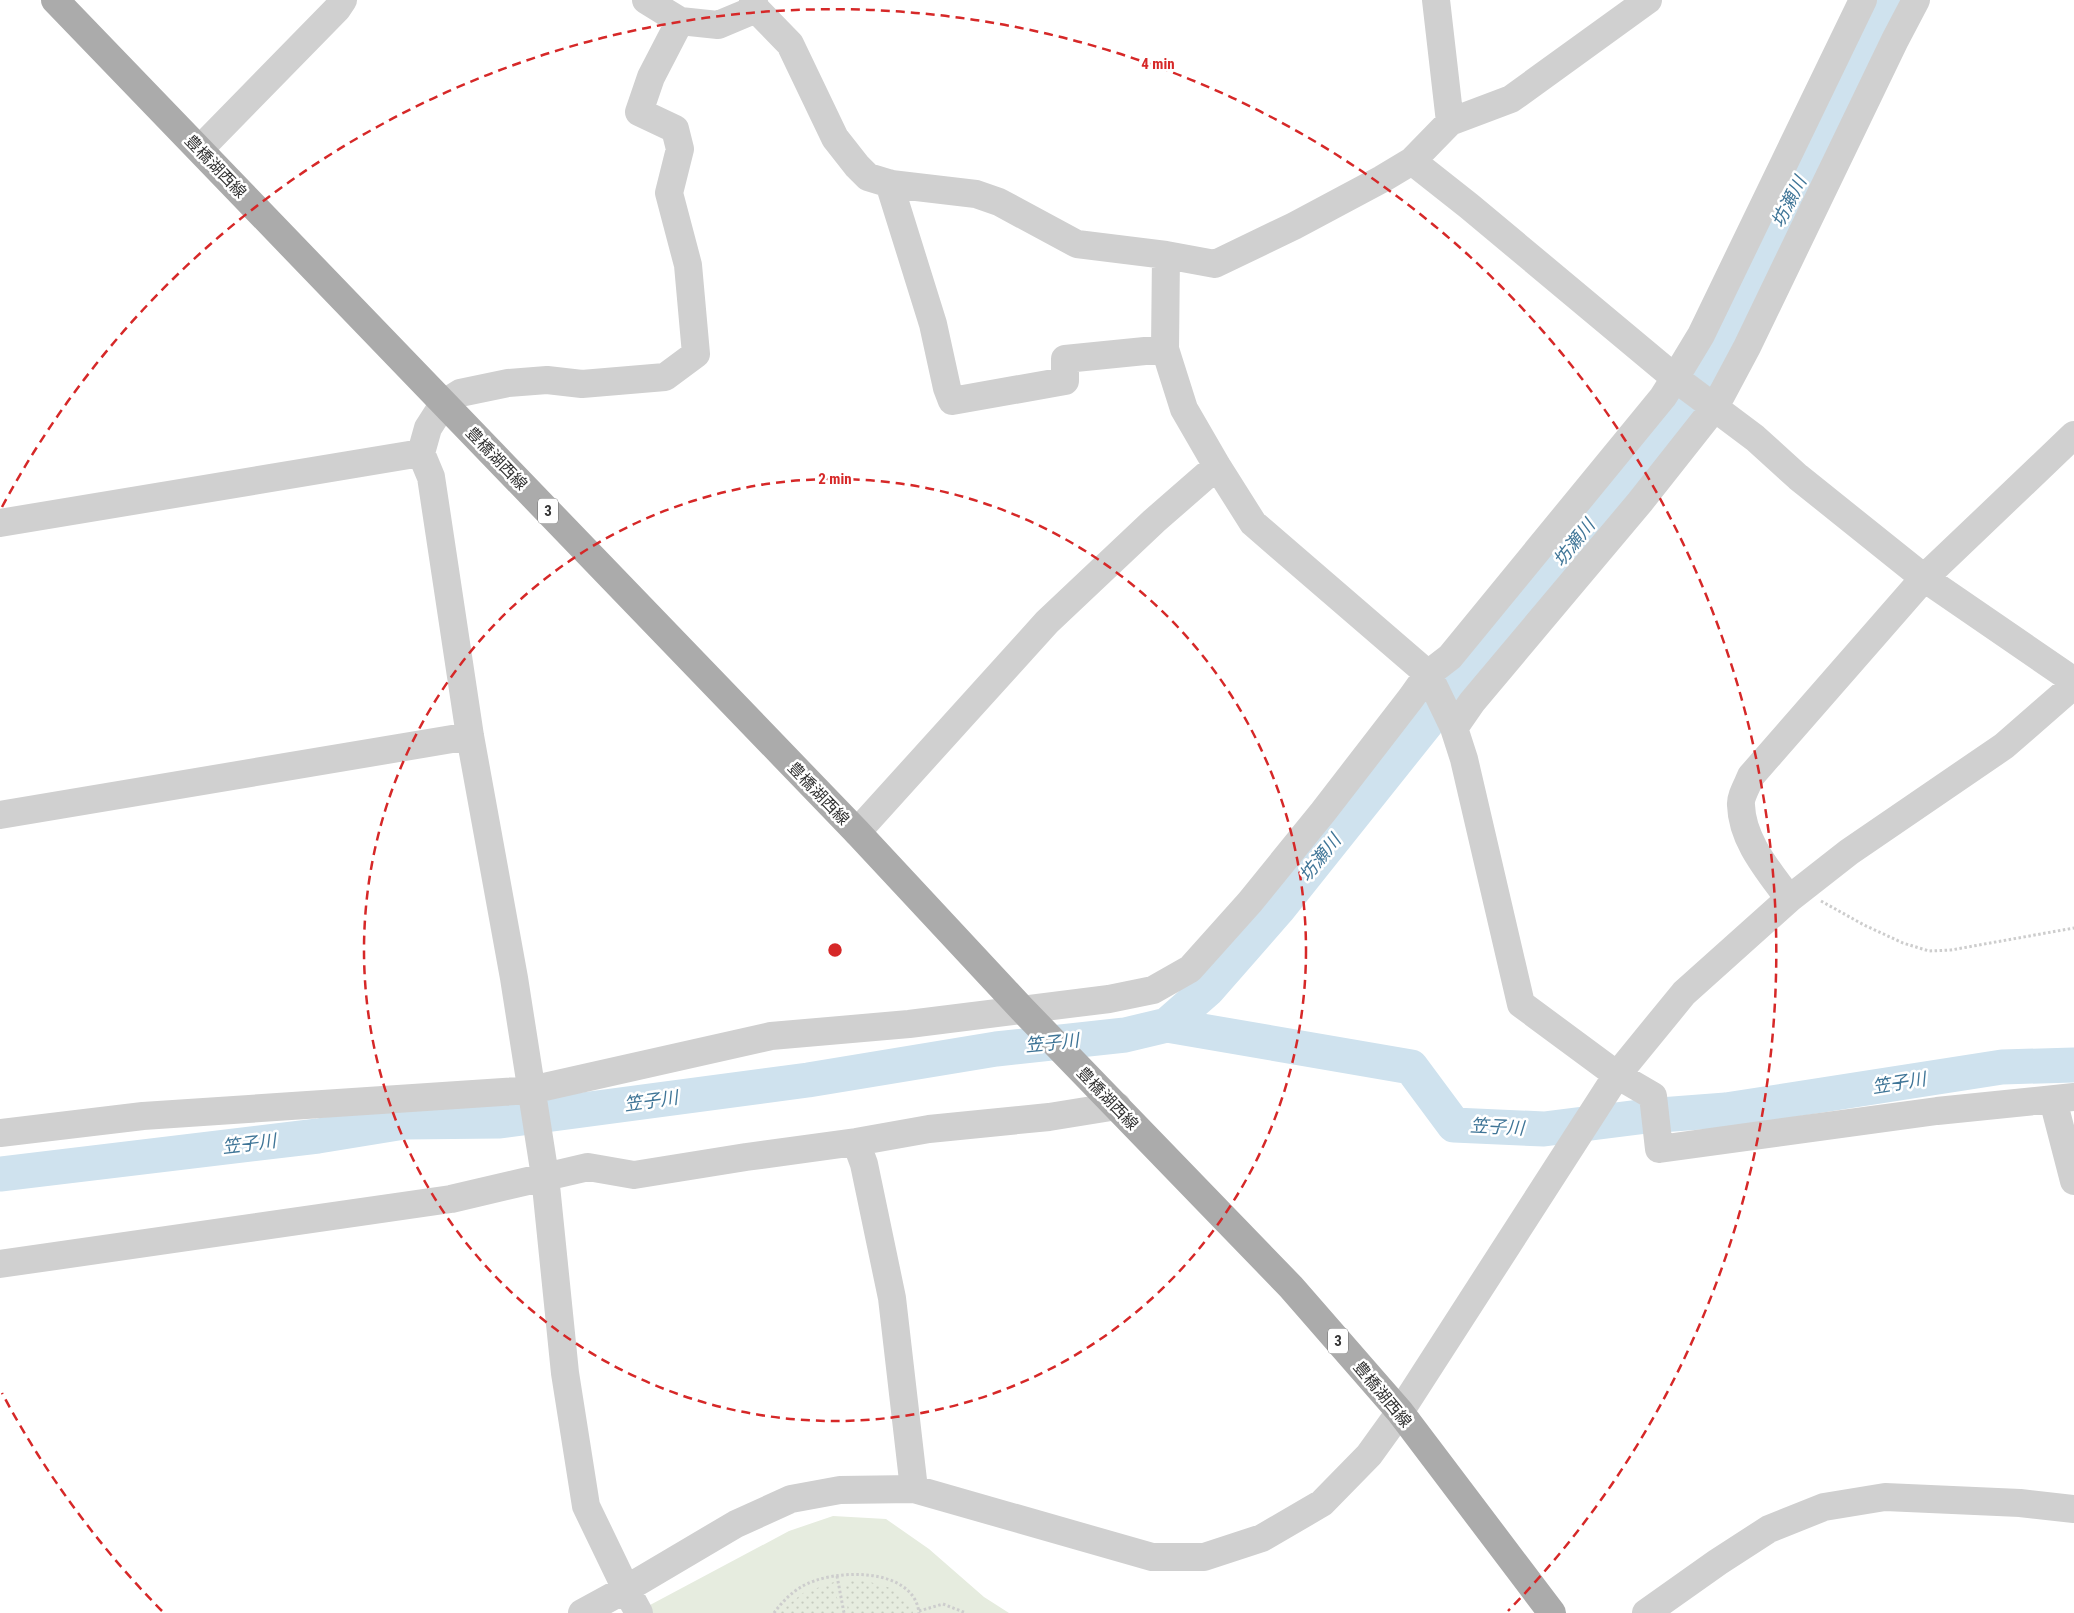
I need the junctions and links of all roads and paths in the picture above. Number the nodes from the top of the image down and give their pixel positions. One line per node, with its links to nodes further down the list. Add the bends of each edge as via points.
1 (55, 0): 11 (main road, 豊橋湖西線 / 3)
2 (343, 0): 11 (street)
3 (646, 0): 9 (street)
4 (1436, 0): 10 (street)
5 (1648, 0): 10 (street, via 1511,98)
6 (1863, 0): 16 (street)
7 (1916, 0): 18 (street, via 1747,347)
8 (755, 4): 9 (street, via 718,25); 13 (street, via 790,44 836,138 856,166 868,177)
9 (680, 21): 17 (street, via 650,77 639,112 675,129 680,149 669,193 688,265 696,354 665,377 582,384 547,380 508,384 460,393)
10 (1450, 122): 12 (street)
11 (200, 149): 17 (main road, 豊橋湖西線 / 3)
12 (1412, 161): 14 (street, via 1382,180 1216,264); 16 (street)
13 (889, 183): 14 (street, via 976,194 999,202 1076,244); 15 (street, via 933,324 952,402 1065,381 1065,359)
14 (1166, 255): 15 (street)
15 (1165, 349): 21 (street, via 1184,409)
16 (1679, 381): 18 (street); 24 (street)
17 (444, 403): 20 (street, via 428,428); 30 (main road, 豊橋湖西線 / 3)
18 (1711, 405): 23 (street); 27 (street, via 1640,502)
19 (2074, 435): 23 (street)
20 (422, 453): 22 (street); 28 (street, via 431,477)
21 (1217, 466): 24 (street, via 1253,524); 30 (street, via 1047,622)
22 (0, 523)
23 (1924, 578): 25 (street); 31 (street, via 1751,776 1740,804 1747,834 1760,858)
24 (1430, 680): 27 (street); 33 (street, via 1411,698 1250,902 1190,969 1153,990)
25 (2074, 681)
26 (2074, 685): 31 (street, via 2004,746 1849,852)
27 (1451, 724): 34 (street, via 1464,759 1522,1004)
28 (470, 736): 29 (street); 35 (street, via 514,978)
29 (0, 815)
30 (857, 832): 33 (main road, 豊橋湖西線 / 3)
31 (1795, 895): 32 (path, via 1903,943 1929,951); 34 (street, via 1684,993)
32 (2074, 928)
33 (1030, 1017): 35 (street, via 771,1036); 36 (main road, 豊橋湖西線 / 3)
34 (1617, 1075): 37 (street, via 1653,1096 1659,1149 1937,1111); 43 (street)
35 (530, 1090): 38 (street, via 143,1116); 40 (street)
36 (1109, 1098): 39 (street, via 1049,1116 929,1129); 43 (main road, 豊橋湖西線 / 3, via 1291,1288)
37 (2064, 1099): 41 (street)
38 (0, 1133)
39 (856, 1142): 40 (street, via 634,1175 588,1167); 44 (street, via 864,1164 892,1298)
40 (543, 1170): 42 (street, via 451,1199); 47 (street, via 565,1373 586,1506)
41 (2074, 1181)
42 (0, 1264)
43 (1400, 1412): 44 (street, via 1369,1455 1322,1503 1262,1538 1204,1557 1152,1557); 54 (main road, 豊橋湖西線 / 3)
44 (914, 1489): 47 (street, via 840,1490 791,1499 736,1524)
45 (2074, 1508): 55 (street, via 1885,1498 1824,1507 1769,1529)
46 (837, 1576): 48 (path, via 847,1573 886,1579 910,1592); 51 (path, via 802,1586); 52 (path)
47 (626, 1590): 49 (street); 50 (street)
48 (919, 1612): 53 (path, via 943,1604)
49 (582, 1613)
50 (640, 1613)
51 (774, 1613)
52 (844, 1613)
53 (966, 1613)
54 (1552, 1613)
55 (1646, 1613)

